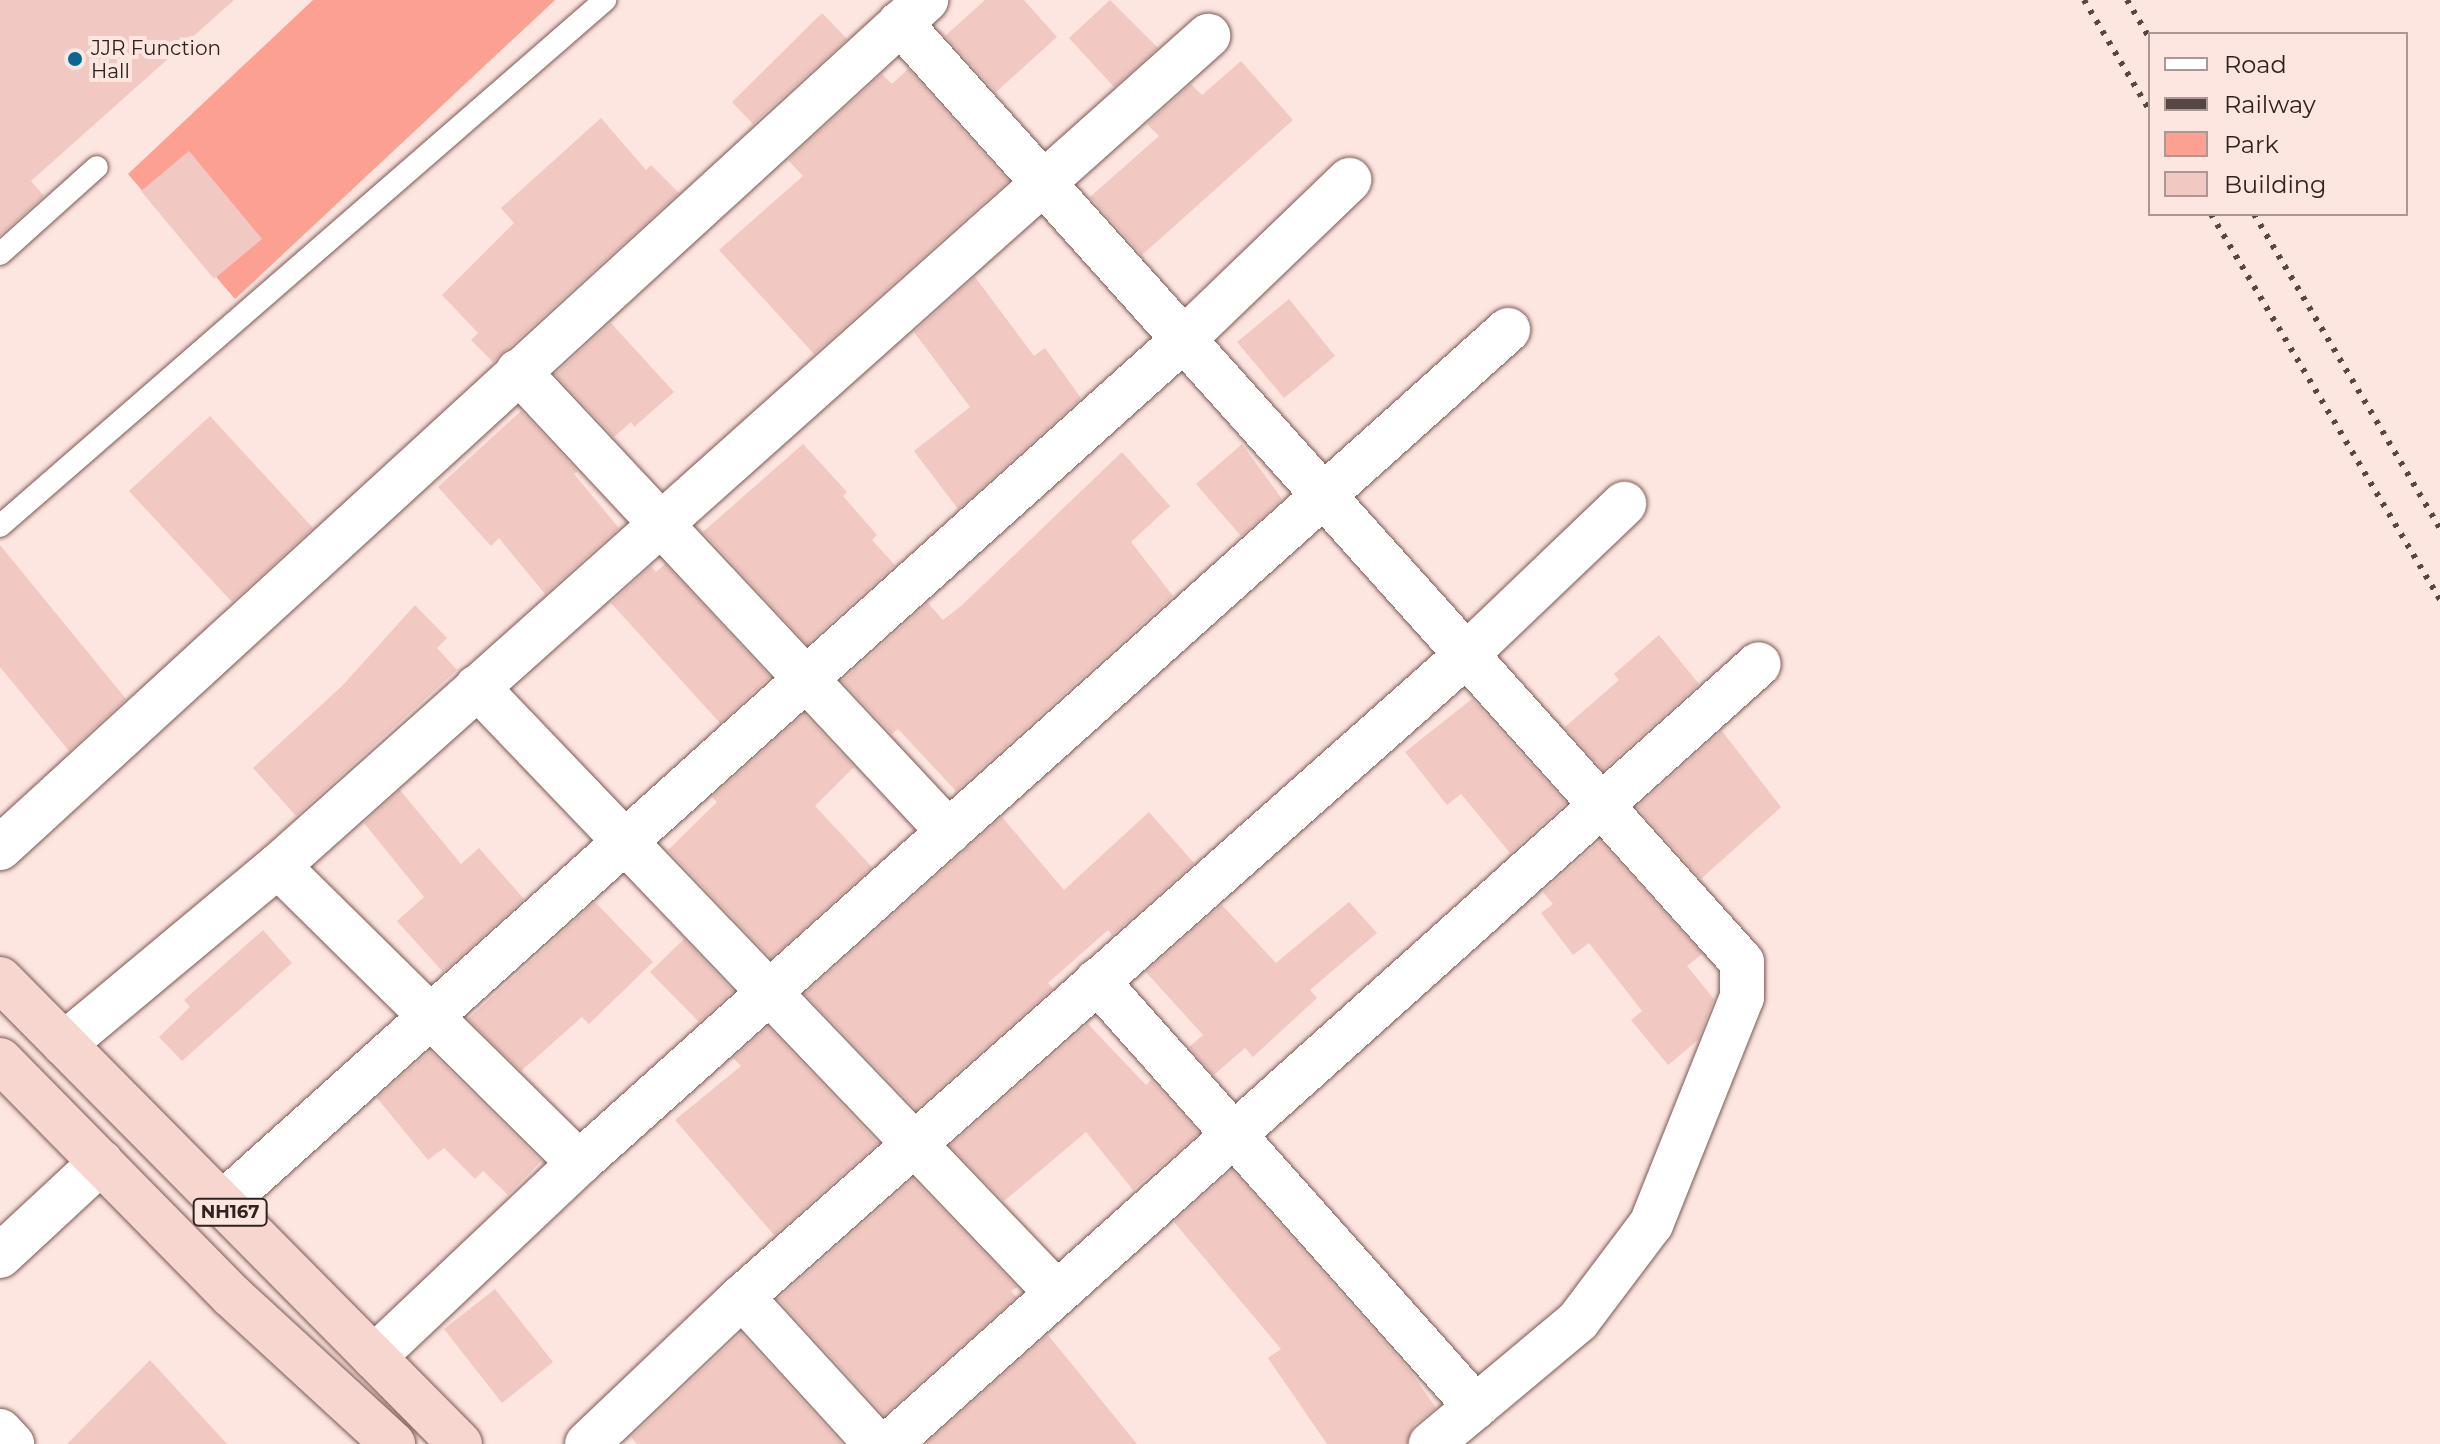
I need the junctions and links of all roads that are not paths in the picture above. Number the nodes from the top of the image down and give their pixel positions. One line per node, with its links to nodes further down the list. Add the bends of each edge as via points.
1 (605, 0): 14 (lane)
2 (913, 12): 6 (street); 10 (street)
3 (1208, 36): 6 (street)
4 (97, 167): 7 (lane)
5 (1349, 180): 9 (street)
6 (1043, 183): 9 (street); 13 (street)
7 (0, 254)
8 (1508, 330): 11 (street)
9 (1183, 340): 11 (street); 17 (street)
10 (518, 371): 13 (street); 22 (street)
11 (1325, 497): 15 (street); 20 (street)
12 (1624, 504): 15 (street)
13 (661, 524): 17 (street); 18 (street)
14 (0, 526)
15 (1466, 655): 19 (street); 25 (street)
16 (1759, 664): 19 (street)
17 (805, 678): 20 (street); 21 (street)
18 (477, 687): 21 (street); 23 (street)
19 (1601, 805): 30 (street); 39 (street, via 1742,962 1742,997 1651,1224 1578,1321)
20 (949, 832): 26 (street)
21 (624, 841): 26 (street); 27 (street)
22 (0, 848)
23 (278, 866): 27 (street); 28 (street)
24 (0, 979): 28 (highway, NH167)
25 (1097, 981): 30 (street); 31 (street)
26 (770, 992): 31 (street); 33 (street)
27 (429, 1014): 33 (street); 34 (street)
28 (64, 1044): 34 (highway, NH167)
29 (0, 1060): 32 (highway, NH167)
30 (1232, 1136): 36 (street); 39 (street)
31 (915, 1143): 36 (street); 37 (street)
32 (101, 1162): 35 (street); 42 (highway, NH167, via 232,1296)
33 (579, 1163): 38 (street)
34 (222, 1204): 38 (highway, NH167)
35 (0, 1256)
36 (1057, 1293): 46 (street)
37 (742, 1297): 44 (street); 45 (street)
38 (374, 1357): 43 (highway, NH167)
39 (1476, 1407): 47 (street)
40 (0, 1431): 41 (street)
41 (12, 1444)
42 (393, 1444)
43 (460, 1444)
44 (587, 1444)
45 (876, 1444)
46 (889, 1444)
47 (1431, 1444)

